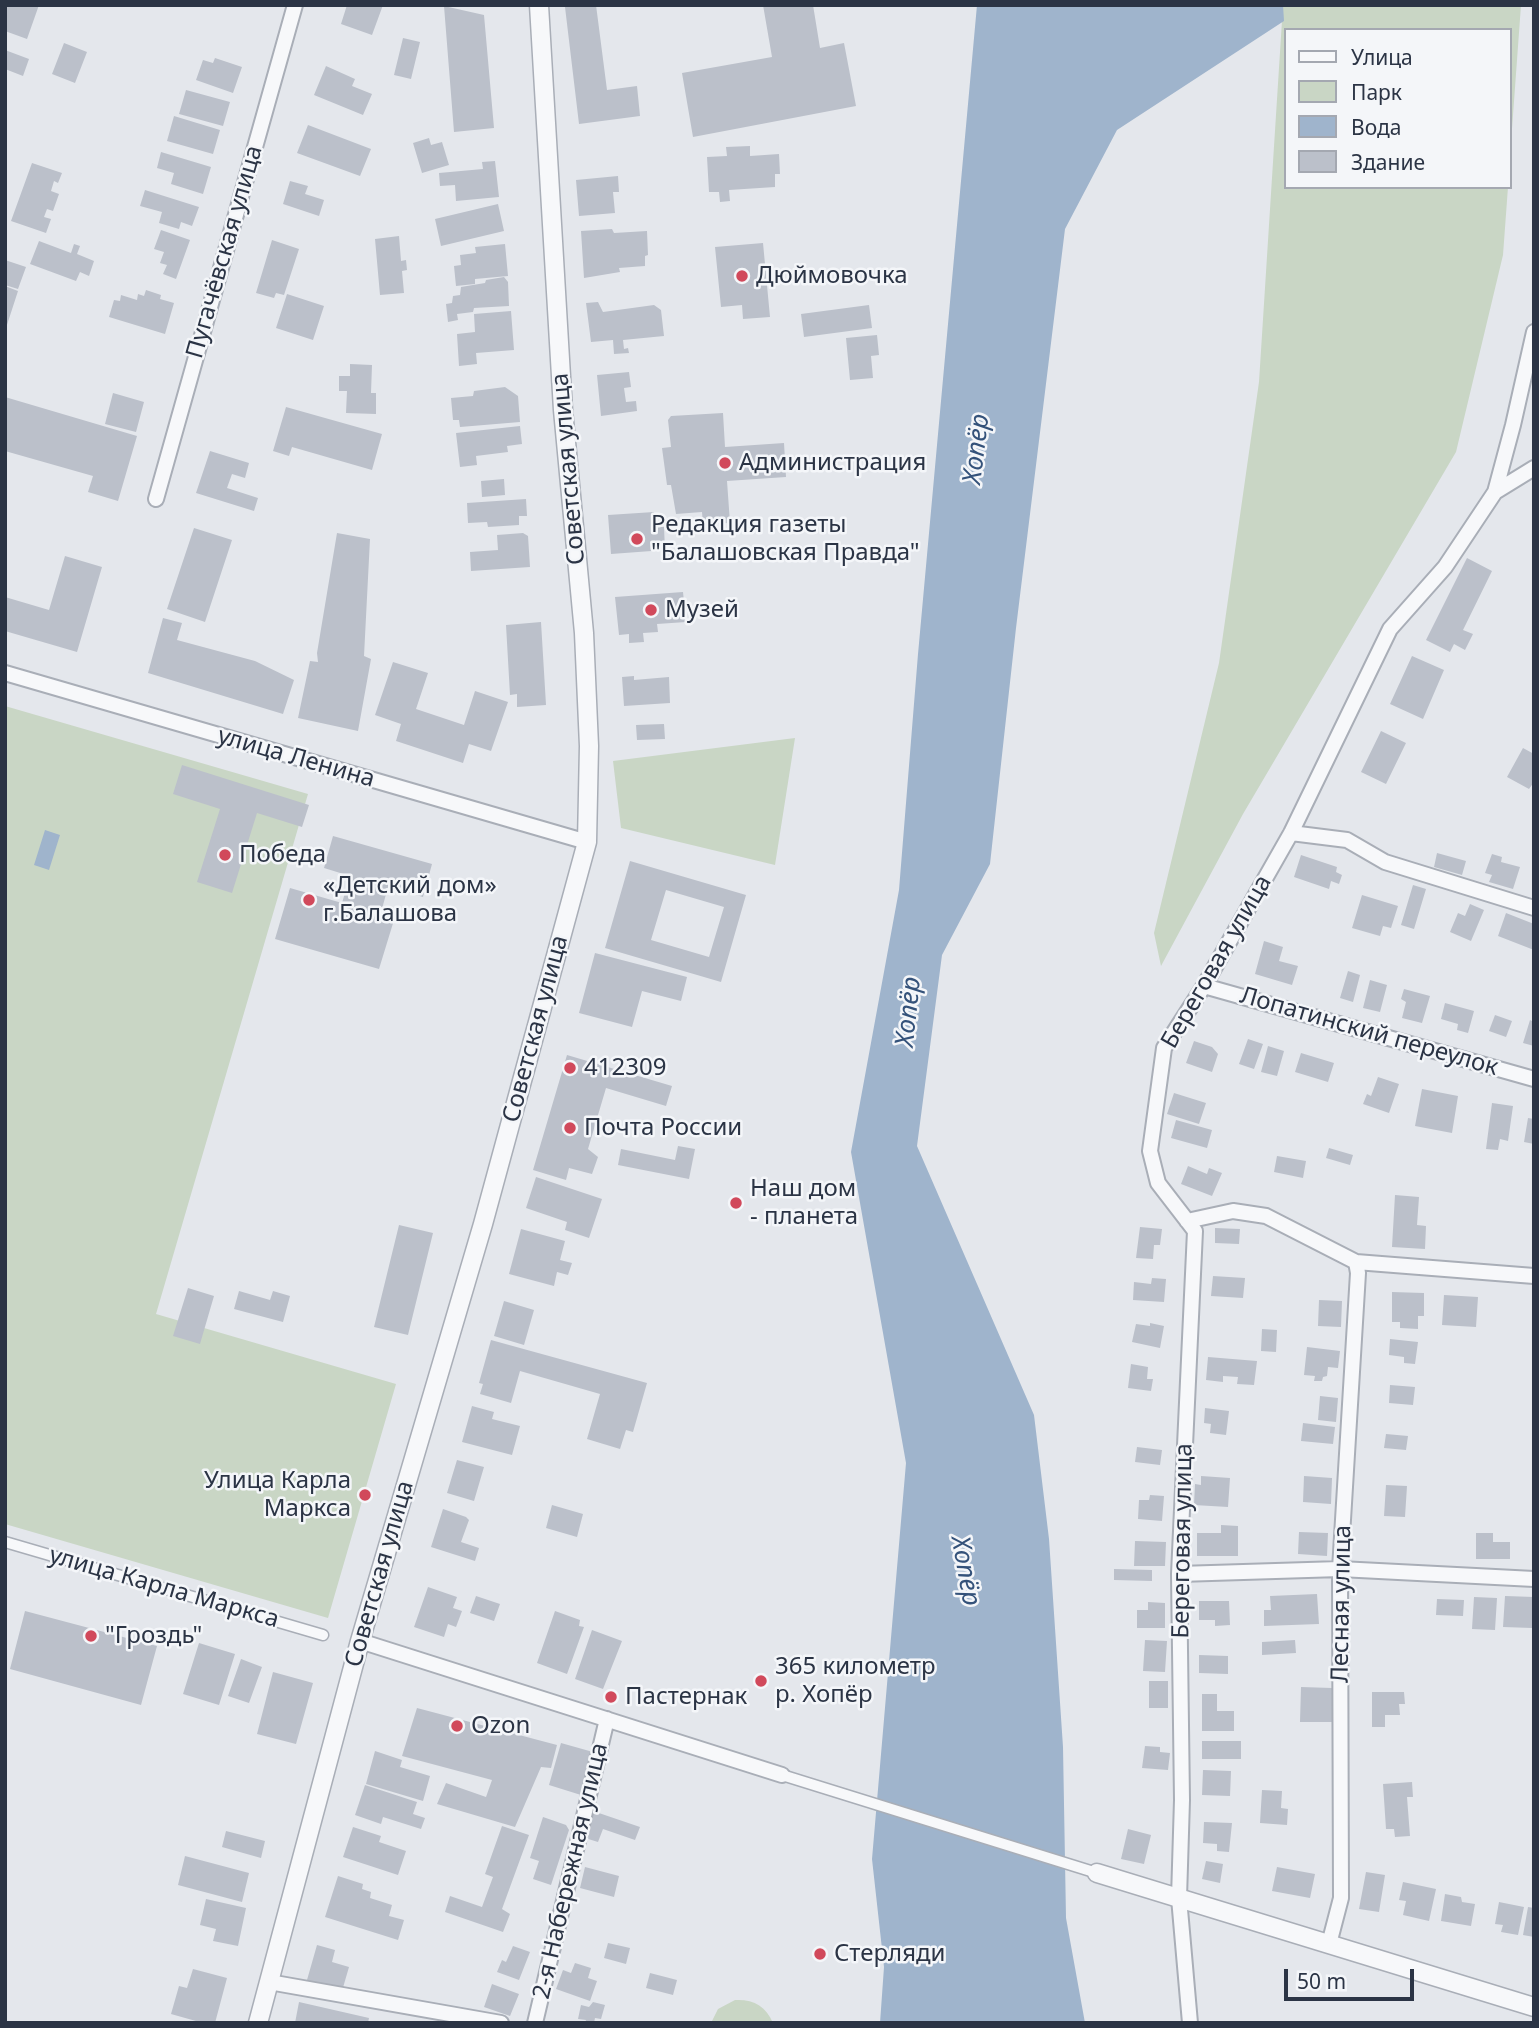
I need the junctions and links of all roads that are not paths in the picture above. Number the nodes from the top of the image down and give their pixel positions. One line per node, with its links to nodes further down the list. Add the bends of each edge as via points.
1 (295, 5): 6 (street, Пугачёвская улица)
2 (540, 5): 9 (street, Советская улица, via 563,410 584,633)
3 (1534, 332): 5 (street, Береговая улица)
4 (1534, 468): 5 (street)
5 (1495, 492): 8 (street, Береговая улица, via 1445,567 1390,629)
6 (156, 499)
7 (5, 673): 9 (street, улица Ленина)
8 (1291, 833): 10 (street, via 1347,840 1385,862); 11 (street, Береговая улица)
9 (587, 842): 21 (street, Советская улица, via 483,1224)
10 (1534, 908)
11 (1204, 986): 12 (street, Лопатинский переулок); 13 (street, Береговая улица, via 1164,1048 1150,1151 1158,1184)
12 (1534, 1079)
13 (1187, 1222): 14 (street, via 1233,1211 1266,1216); 18 (street, Береговая улица, via 1195,1231)
14 (1356, 1262): 15 (street); 17 (street, Лесная улица)
15 (1534, 1276)
16 (5, 1542): 20 (street, улица Карла Маркса)
17 (1340, 1569): 18 (street); 19 (street); 26 (street, Лесная улица, via 1341,1898)
18 (1179, 1574): 25 (street, Береговая улица)
19 (1534, 1579)
20 (323, 1635)
21 (360, 1641): 22 (street); 27 (street, Советская улица)
22 (607, 1719): 23 (street); 31 (street, 2-я Набережная улица)
23 (782, 1775): 24 (street)
24 (1097, 1873): 25 (street)
25 (1180, 1898): 26 (street); 32 (street, Береговая улица)
26 (1329, 1944): 28 (street)
27 (270, 1982): 29 (street, Советская улица); 30 (street)
28 (1534, 2007)
29 (258, 2023)
30 (501, 2023)
31 (535, 2023)
32 (1190, 2023)

